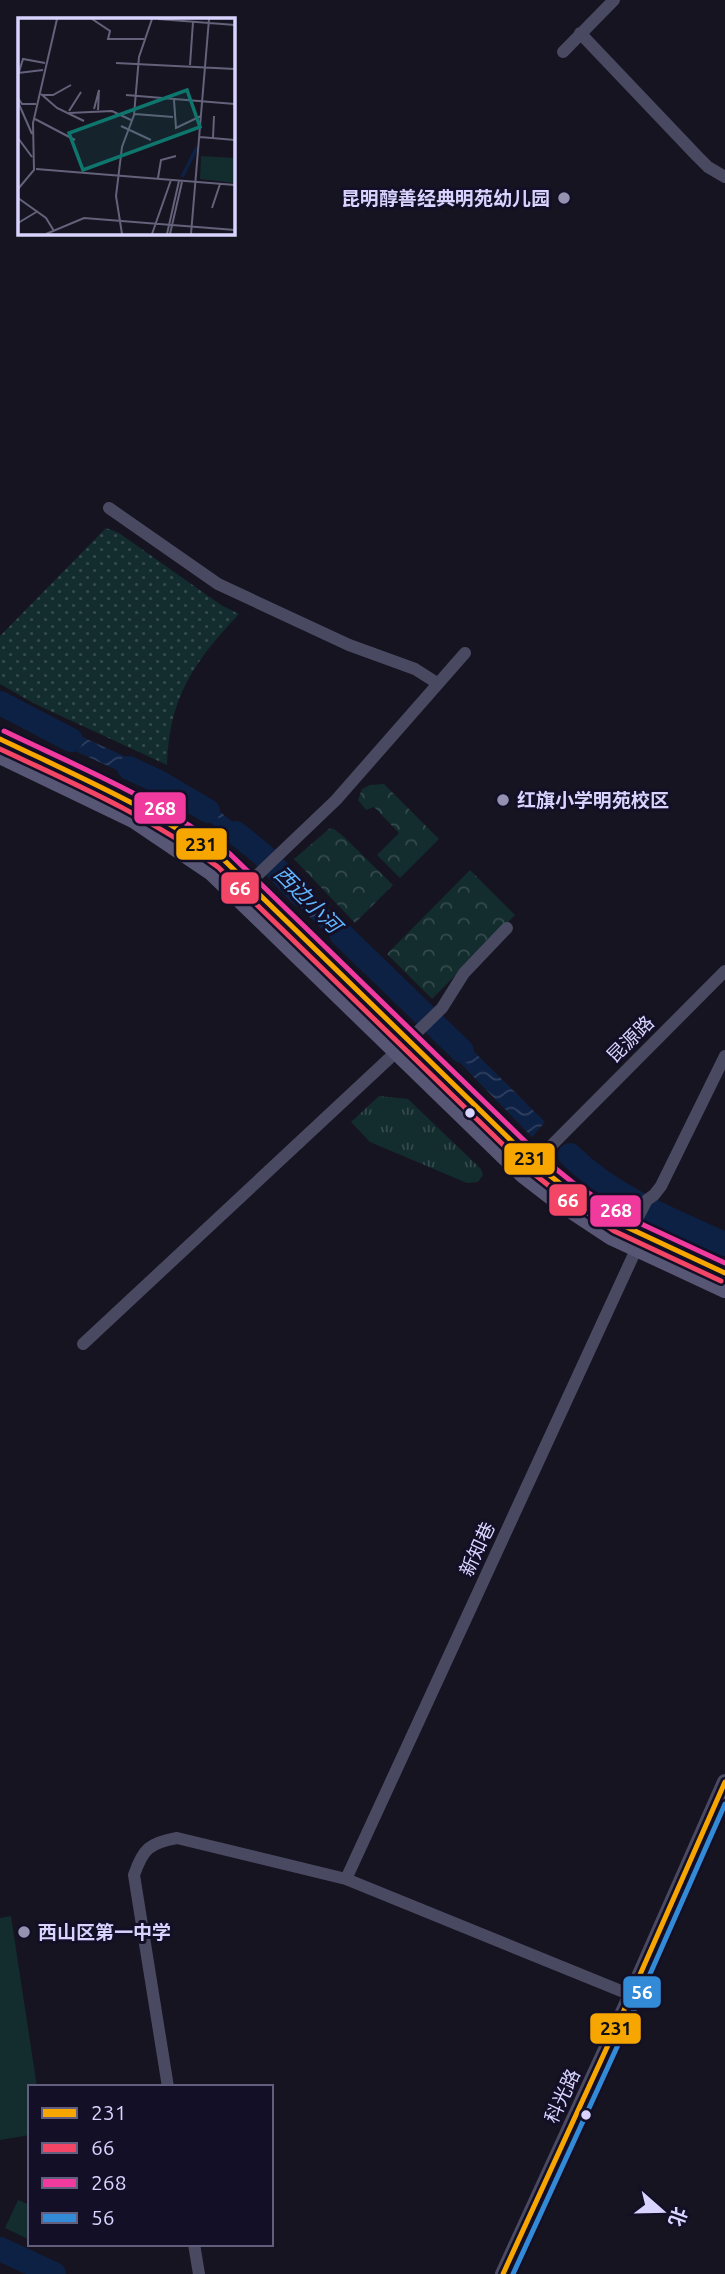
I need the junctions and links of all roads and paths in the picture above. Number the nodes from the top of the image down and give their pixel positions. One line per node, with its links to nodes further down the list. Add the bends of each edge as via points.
1 (614, 0): 2 (street)
2 (580, 33): 3 (street); 4 (street, via 708,167)
3 (564, 52)
4 (725, 177)
5 (109, 508): 7 (street, via 218,583 349,645 415,668)
6 (465, 653): 7 (street)
7 (437, 683): 10 (street, via 336,800)
8 (0, 739): 10 (main road, via 149,810 192,836)
9 (0, 755): 10 (main road, via 135,820 201,864)
10 (247, 885): 13 (main road)
11 (507, 928): 13 (street, via 464,973 442,1008)
12 (725, 971): 15 (street, 昆源路)
13 (408, 1041): 15 (main road); 19 (street)
14 (725, 1056): 16 (street, 新知巷, via 661,1186 647,1200)
15 (534, 1164): 16 (main road, via 558,1201 611,1236)
16 (634, 1239): 17 (main road); 18 (main road); 21 (street, 新知巷)
17 (725, 1273)
18 (725, 1289)
19 (83, 1344)
20 (725, 1782): 22 (street, 科光路)
21 (346, 1879): 22 (street); 23 (street, via 177,1838 158,1841 141,1854 134,1875)
22 (631, 1995): 26 (street, 科光路)
23 (168, 2085)
24 (194, 2246): 25 (street)
25 (199, 2274)
26 (503, 2274)

